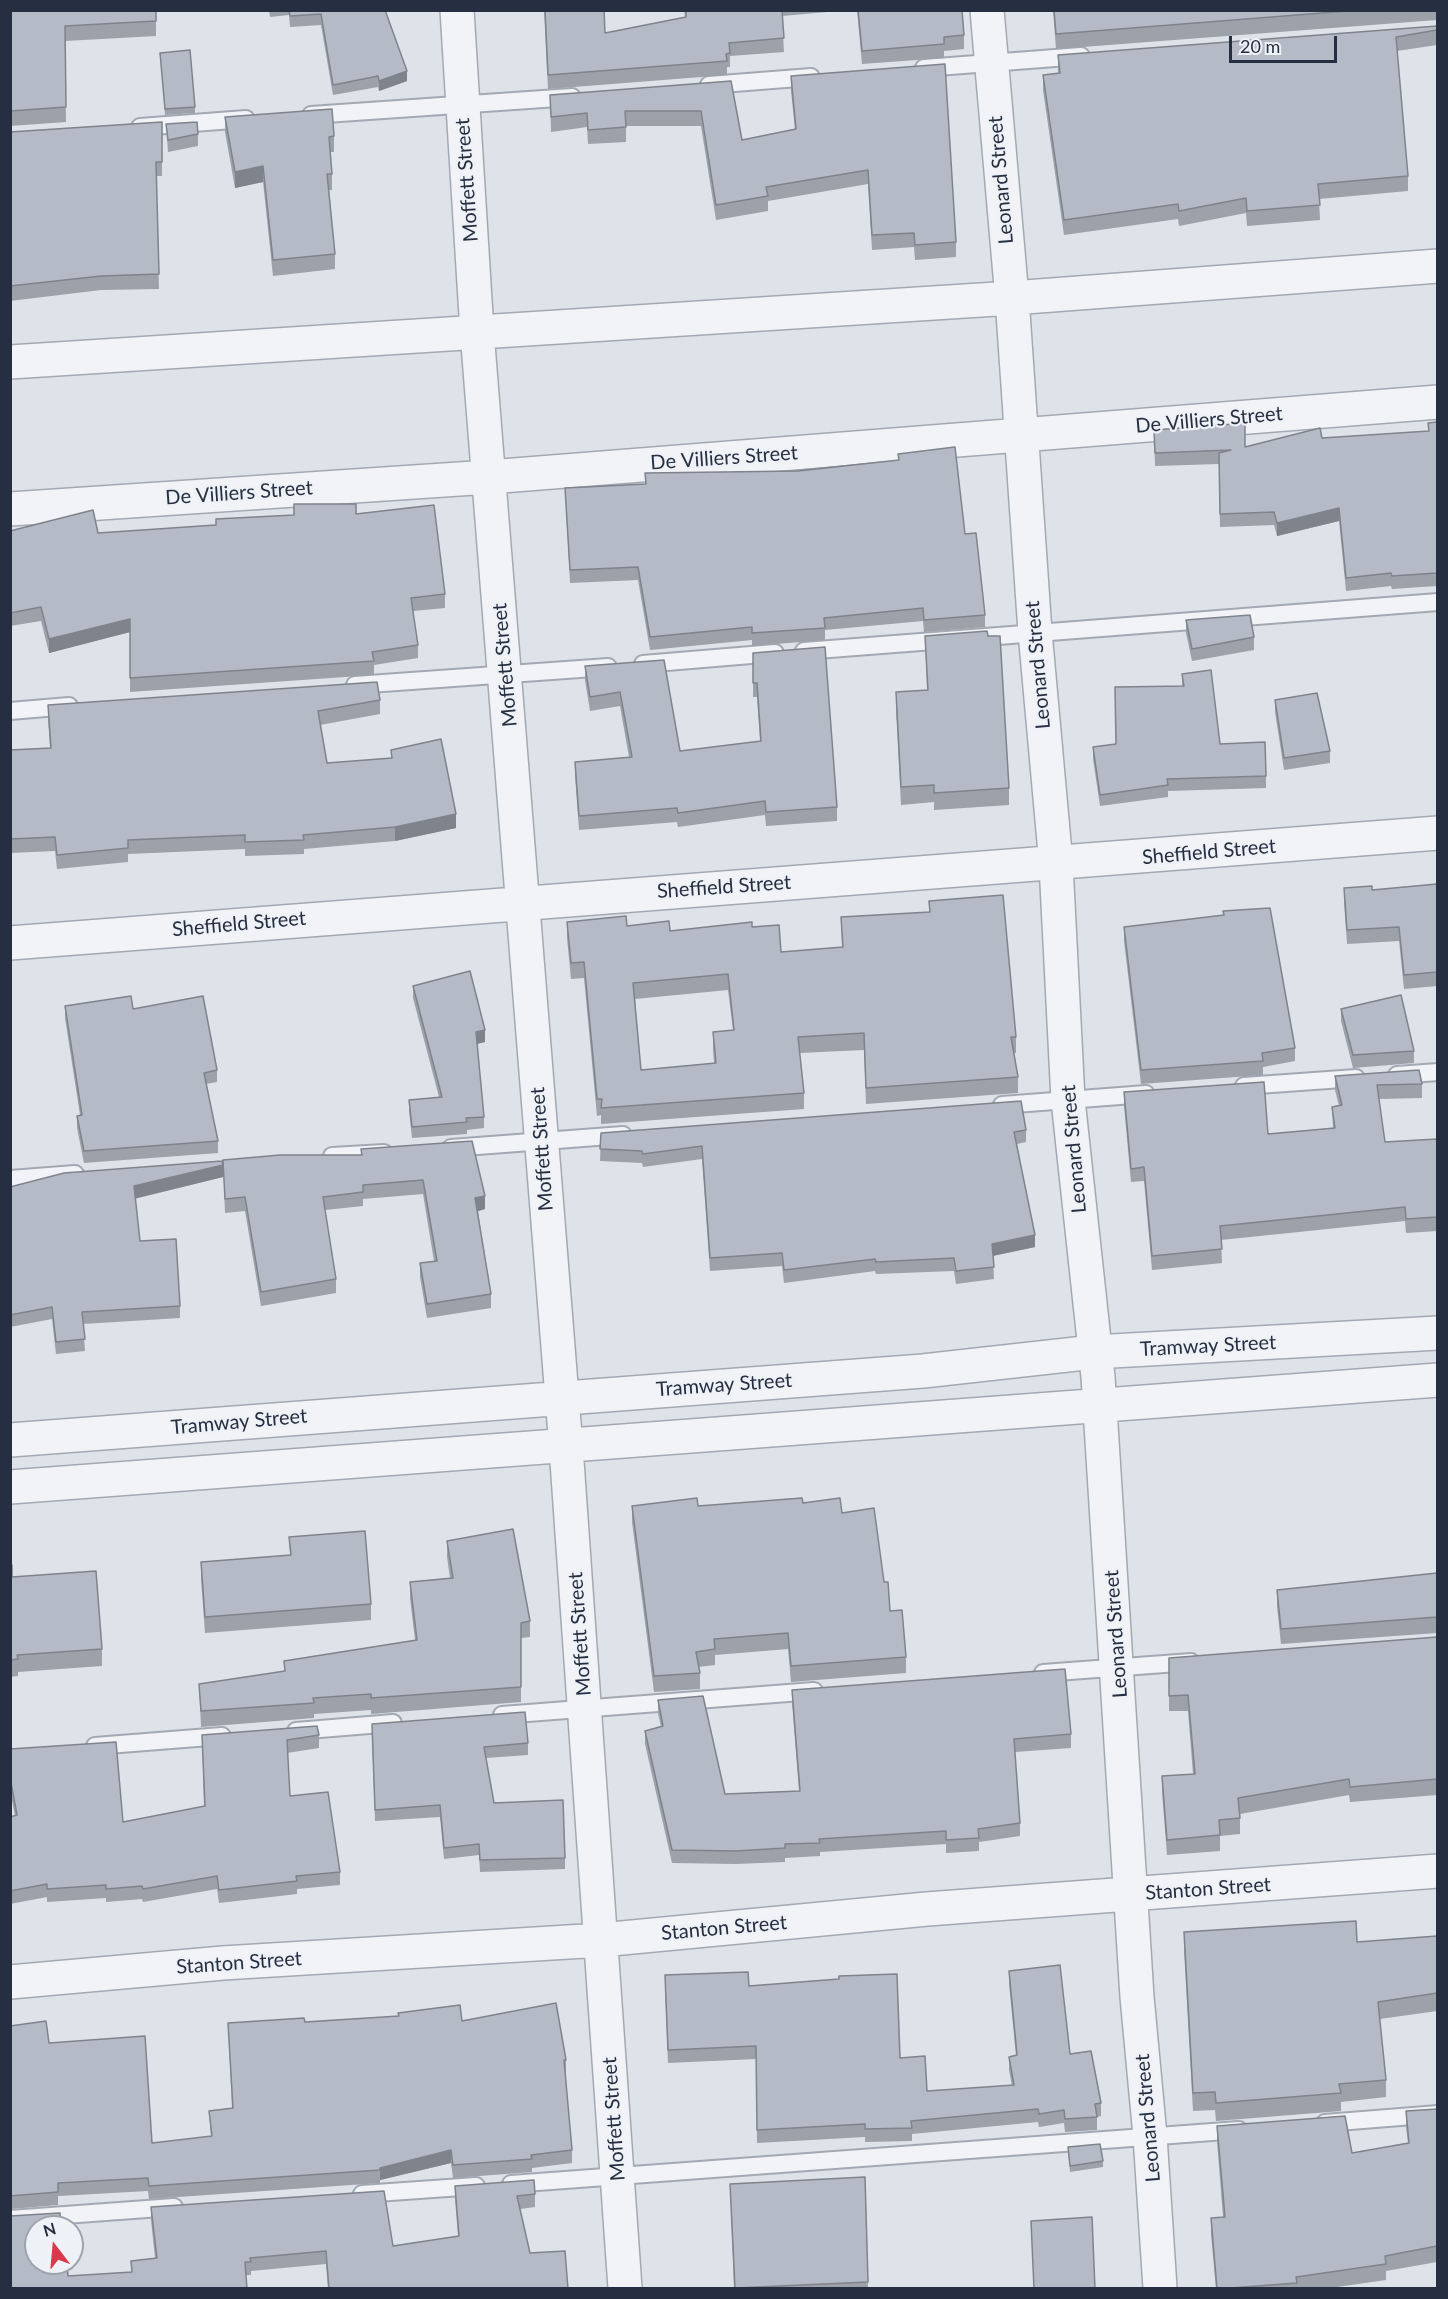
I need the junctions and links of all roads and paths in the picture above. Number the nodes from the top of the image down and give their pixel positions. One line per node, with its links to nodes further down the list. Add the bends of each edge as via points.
1 (457, 10): 9 (street, Moffett Street)
2 (987, 10): 4 (street, Leonard Street)
3 (1096, 55): 4 (lane)
4 (991, 63): 5 (lane); 14 (street, Leonard Street)
5 (907, 69)
6 (824, 76): 7 (lane)
7 (694, 87)
8 (590, 95): 9 (lane)
9 (462, 106): 10 (lane); 15 (street, Moffett Street)
10 (291, 116)
11 (257, 118): 12 (lane)
12 (128, 128)
13 (1437, 266): 14 (street)
14 (1012, 298): 15 (street); 18 (street, Leonard Street)
15 (477, 332): 16 (street); 19 (street, Moffett Street)
16 (10, 362)
17 (1437, 402): 18 (street, De Villiers Street)
18 (1019, 435): 19 (street, De Villiers Street); 22 (street, Leonard Street)
19 (489, 477): 20 (street, De Villiers Street); 23 (street, Moffett Street)
20 (10, 509)
21 (1437, 602): 22 (lane)
22 (1035, 632): 23 (lane); 28 (street, Leonard Street)
23 (507, 676): 24 (lane); 29 (street, Moffett Street)
24 (336, 686)
25 (81, 706): 26 (lane)
26 (10, 711)
27 (1437, 833): 28 (street, Sheffield Street)
28 (1056, 864): 29 (street, Sheffield Street); 34 (street, Leonard Street)
29 (524, 902): 30 (street, Sheffield Street); 37 (street, Moffett Street)
30 (10, 943)
31 (1437, 1072): 32 (lane)
32 (1223, 1088)
33 (1164, 1092): 34 (lane)
34 (1068, 1100): 35 (lane); 44 (street, Leonard Street)
35 (985, 1106)
36 (645, 1133): 37 (lane)
37 (540, 1141): 38 (lane); 46 (street, Moffett Street)
38 (436, 1149)
39 (401, 1151): 40 (lane)
40 (320, 1157)
41 (89, 1174): 42 (lane)
42 (10, 1179)
43 (1437, 1333): 44 (street, Tramway Street)
44 (1094, 1352): 46 (street, Tramway Street, via 923,1371); 47 (street, Leonard Street)
45 (1437, 1380): 47 (street)
46 (562, 1396): 48 (street, Tramway Street); 50 (street, Moffett Street)
47 (1100, 1405): 50 (street); 54 (street, Leonard Street)
48 (128, 1431): 49 (street, Tramway Street); 51 (street)
49 (10, 1440)
50 (566, 1447): 51 (street); 57 (street, Moffett Street)
51 (131, 1479): 52 (street)
52 (10, 1487)
53 (1213, 1660): 54 (lane)
54 (1118, 1668): 55 (lane); 64 (street, Leonard Street)
55 (1023, 1675)
56 (834, 1689): 57 (lane)
57 (585, 1709): 58 (lane); 65 (street, Moffett Street)
58 (491, 1716)
59 (409, 1722): 60 (lane)
60 (279, 1732)
61 (244, 1735): 62 (lane)
62 (81, 1747)
63 (1437, 1871): 64 (street, Stanton Street)
64 (1132, 1895): 65 (street, Stanton Street, via 927,1909); 70 (street, Leonard Street)
65 (601, 1940): 66 (street, Stanton Street, via 223,1963); 71 (street, Moffett Street)
66 (10, 1982)
67 (1437, 2114): 68 (lane)
68 (1311, 2124)
69 (1254, 2128): 70 (lane)
70 (1150, 2136): 71 (lane); 76 (street, Leonard Street)
71 (618, 2177): 72 (lane); 75 (street, Moffett Street)
72 (345, 2195)
73 (193, 2206): 74 (lane)
74 (10, 2219)
75 (626, 2289)
76 (1160, 2289)

